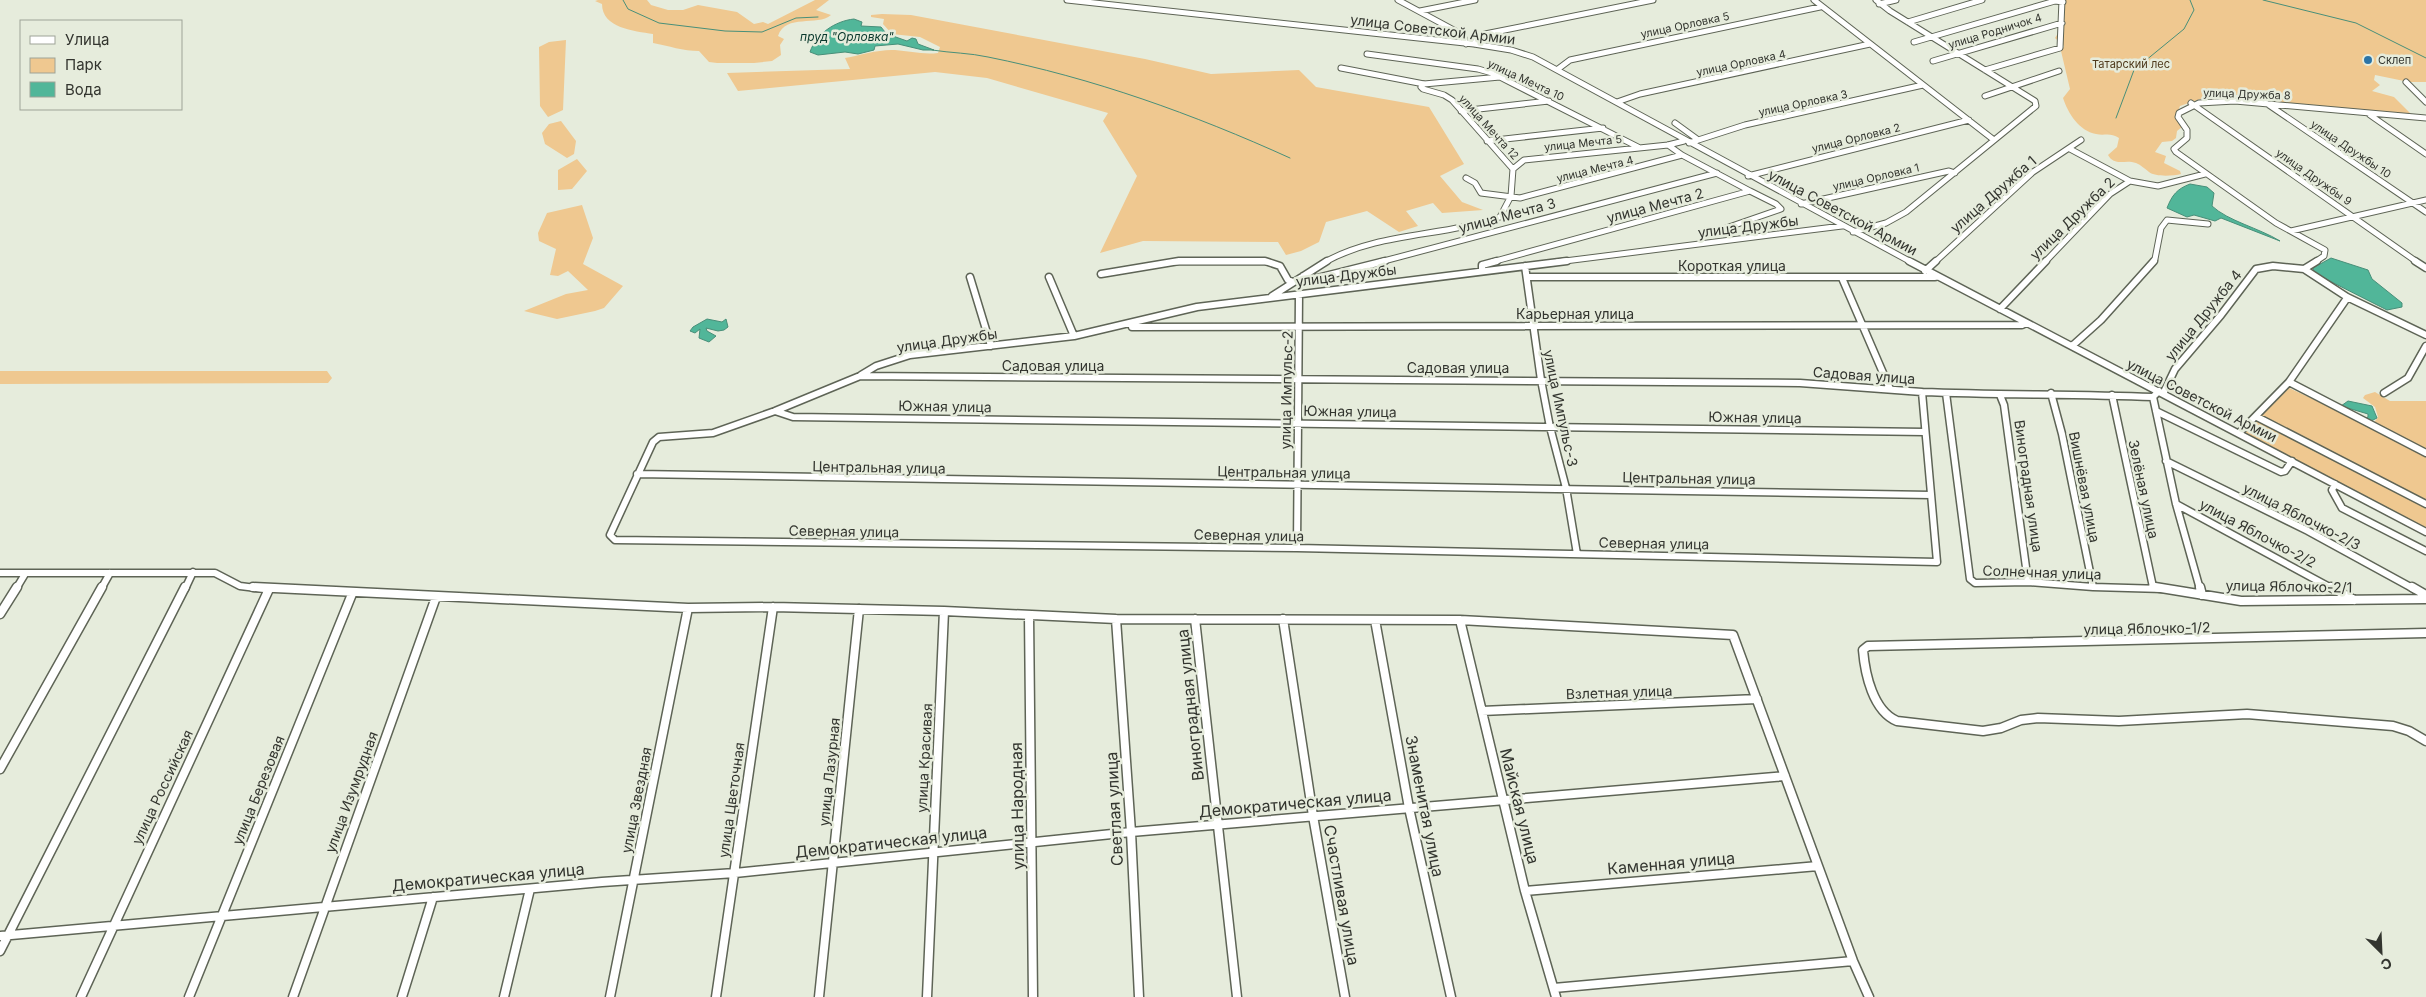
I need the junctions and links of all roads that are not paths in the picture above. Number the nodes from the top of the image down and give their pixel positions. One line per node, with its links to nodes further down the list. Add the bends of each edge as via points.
1 (1067, 0): 11 (street, улица Советской Армии)
2 (1133, 0): 11 (street)
3 (1398, 0): 13 (street)
4 (1475, 0): 13 (street)
5 (1653, 0): 17 (street)
6 (1814, 0): 12 (street)
7 (1896, 0): 10 (street)
8 (1982, 0): 14 (street)
9 (2062, 1): 15 (street); 18 (street)
10 (1878, 2): 14 (street)
11 (1124, 6): 20 (street, улица Советской Армии)
12 (1820, 7): 22 (street); 27 (street, улица Орловка 5, via 1570,60)
13 (1420, 11): 16 (street)
14 (1908, 22): 18 (street)
15 (2062, 23): 23 (street, улица Родничок 4); 28 (street, via 2060,48)
16 (1463, 35): 17 (street); 20 (street)
17 (1478, 37): 21 (street)
18 (1932, 38): 19 (street); 23 (street)
19 (1914, 42)
20 (1466, 44): 21 (street, улица Советской Армии)
21 (1474, 44): 27 (street, улица Советской Армии, via 1523,53)
22 (1870, 44): 33 (street); 37 (street, улица Орловка 4, via 1640,94)
23 (1958, 53): 25 (street, улица Родничок 4); 28 (street)
24 (1367, 54): 30 (street, улица Мечта 10, via 1478,69)
25 (1933, 60)
26 (1341, 68): 32 (street, улица Мечта 12)
27 (1558, 69): 37 (street, улица Советской Армии)
28 (1985, 70): 34 (street)
29 (2059, 72): 34 (street)
30 (1500, 77): 32 (street); 36 (street, улица Мечта 10)
31 (2406, 82): 38 (street)
32 (1424, 84): 41 (street, улица Мечта 12, via 1422,89 1448,96)
33 (1923, 85): 44 (street); 47 (street, улица Орловка 3)
34 (2012, 87): 35 (street); 48 (street, via 2035,101 2036,106)
35 (1985, 96)
36 (1549, 101): 41 (street); 46 (street, улица Мечта 10)
37 (1617, 102): 51 (street, улица Советской Армии)
38 (2426, 102)
39 (2192, 103): 40 (street, улица Дружба 8); 60 (street, улица Дружба 8, via 2179,113 2187,138 2174,149); 70 (street, улица Дружбы 9)
40 (2265, 103): 42 (street, улица Дружба 8); 67 (street, улица Дружбы 10)
41 (1461, 111): 50 (street, улица Мечта 12)
42 (2369, 115): 43 (street, улица Дружба 8); 55 (street)
43 (2426, 118)
44 (1969, 120): 48 (street); 61 (street, улица Орловка 2)
45 (1676, 123): 47 (street)
46 (1603, 128): 50 (street); 53 (street, улица Мечта 10)
47 (1697, 139): 51 (street, улица Орловка 3)
48 (1994, 140): 59 (street)
49 (2081, 140): 54 (street, улица Дружба 1)
50 (1487, 141): 57 (street, улица Мечта 12)
51 (1686, 142): 52 (street, улица Мечта 5); 61 (street, улица Советской Армии)
52 (1668, 145): 53 (street, улица Мечта 5); 56 (street, улица Мечта 2)
53 (1638, 147): 57 (street, улица Мечта 5, via 1524,160)
54 (2070, 149): 63 (street); 79 (street, улица Дружба 1, via 2033,172)
55 (2426, 154)
56 (1682, 155): 58 (street, улица Мечта 2); 65 (street, улица Мечта 4, via 1529,196)
57 (1513, 169): 65 (street)
58 (1717, 173): 64 (street, улица Мечта 2); 82 (street, улица Мечта 3, via 1327,276)
59 (1954, 173): 68 (street, улица Орловка 1, via 1950,171); 75 (street, via 1906,212 1886,223)
60 (2204, 174): 63 (street, улица Дружба 2, via 2162,187 2148,187); 74 (street, улица Дружба 8)
61 (1748, 176): 68 (street, улица Советской Армии)
62 (1466, 178): 65 (street, улица Мечта 4, via 1475,183 1481,193)
63 (2130, 181): 92 (street, улица Дружба 2, via 2110,194)
64 (1750, 191): 73 (street, via 1776,204 1781,210); 80 (street, улица Мечта 2, via 1488,263 1482,265)
65 (1512, 196): 82 (street, via 1500,217 1485,223 1368,244 1332,258)
66 (2426, 200): 67 (street)
67 (2412, 203): 69 (street, улица Дружбы 10); 70 (street)
68 (1801, 204): 72 (street, улица Советской Армии)
69 (2426, 212)
70 (2353, 217): 74 (street); 77 (street, улица Дружбы 9)
71 (2208, 224): 101 (street, via 2167,220 2161,228 2155,259 2101,320)
72 (1842, 226): 75 (street, улица Советской Армии); 76 (street, улица Дружбы)
73 (1726, 228)
74 (2291, 231): 78 (street, улица Дружба 8, via 2325,250 2324,256)
75 (1853, 232): 79 (street, улица Советской Армии)
76 (1525, 266): 80 (street, улица Дружбы); 85 (street, улица Импульс-3)
77 (2426, 268)
78 (2304, 269): 91 (street); 109 (street, улица Дружба 4, via 2261,266 2256,269 2222,315 2175,369)
79 (1925, 270): 86 (street, улица Советской Армии)
80 (1482, 271): 89 (street, улица Дружбы)
81 (1101, 274): 88 (street, via 1179,261 1265,261 1280,266 1288,280)
82 (1303, 276): 88 (street)
83 (970, 277): 100 (street)
84 (1050, 277): 99 (street)
85 (1527, 277): 87 (street, Короткая улица); 96 (street, улица Импульс-3)
86 (1938, 277): 87 (street, Короткая улица); 92 (street, улица Советской Армии)
87 (1842, 278): 94 (street)
88 (1293, 282): 90 (street)
89 (1299, 294): 90 (street, улица Дружбы); 97 (street, улица Импульс-2)
90 (1270, 297): 95 (street, улица Дружбы, via 1172,312)
91 (2347, 298): 98 (street); 106 (street)
92 (2000, 309): 93 (street, улица Советской Армии)
93 (2026, 322): 94 (street, Карьерная улица, via 2022,325); 101 (street, улица Советской Армии)
94 (1863, 325): 96 (street, Карьерная улица); 107 (street)
95 (1123, 326): 97 (street, Карьерная улица); 99 (street, улица Дружбы)
96 (1533, 326): 97 (street, Карьерная улица); 105 (street, улица Импульс-3)
97 (1300, 328): 104 (street, улица Импульс-2)
98 (2426, 335)
99 (1074, 336): 100 (street, улица Дружбы)
100 (991, 346): 103 (street, улица Дружбы, via 910,355 876,366)
101 (2072, 346): 109 (street, улица Советской Армии)
102 (2426, 346): 112 (street, via 2408,378)
103 (860, 376): 104 (street, Садовая улица); 116 (street, Садовая улица)
104 (1300, 378): 105 (street, Садовая улица); 120 (street, улица Импульс-2)
105 (1541, 380): 107 (street, Садовая улица, via 1800,384); 121 (street, улица Импульс-3)
106 (2289, 382): 119 (street); 124 (street)
107 (1890, 389): 108 (street, Садовая улица)
108 (1922, 392): 110 (street, Садовая улица); 122 (street, Северная улица)
109 (2161, 392): 115 (street); 123 (street, улица Советской Армии)
110 (1946, 393): 113 (street, Садовая улица); 142 (street, Солнечная улица, via 1970,579 1975,583)
111 (2051, 393): 113 (street, Садовая улица); 114 (street, Садовая улица); 143 (street, Вишнёвая улица)
112 (2384, 393)
113 (2000, 395): 142 (street, Виноградная улица)
114 (2112, 395): 115 (street, Садовая улица); 144 (street, Зелёная улица)
115 (2153, 398): 117 (street)
116 (775, 411): 118 (street, Садовая улица); 120 (street, Южная улица, via 793,417)
117 (2156, 411): 125 (street); 126 (street, via 2280,472 2285,471)
118 (762, 415): 127 (street, Северная улица, via 713,433 659,437 652,442)
119 (2257, 417): 123 (street); 133 (street)
120 (1298, 423): 121 (street, Южная улица); 128 (street, улица Импульс-2)
121 (1550, 427): 122 (street, Южная улица); 130 (street, улица Импульс-3)
122 (1925, 432): 131 (street, Северная улица)
123 (2239, 433): 126 (street, улица Советской Армии)
124 (2426, 454)
125 (2166, 461): 132 (street); 148 (street, улица Яблочко-2/3)
126 (2292, 461): 129 (street, улица Советской Армии)
127 (637, 474): 128 (street, Центральная улица, via 974,482); 135 (street, Северная улица, via 611,531 615,540)
128 (1296, 484): 130 (street, Центральная улица); 135 (street, улица Импульс-2)
129 (2335, 484): 134 (street, улица Советской Армии); 136 (street, via 2332,490 2342,508)
130 (1566, 488): 131 (street, Центральная улица); 137 (street, улица Импульс-3)
131 (1931, 495): 137 (street, Северная улица, via 1937,562)
132 (2176, 504): 147 (street); 151 (street, улица Яблочко-2/2)
133 (2426, 504)
134 (2426, 532)
135 (1297, 548): 137 (street, Северная улица)
136 (2426, 551)
137 (1577, 554)
138 (110, 572): 139 (street); 141 (street); 167 (street)
139 (193, 572): 145 (street, via 215,573 240,586); 186 (street)
140 (0, 574): 141 (street)
141 (25, 574): 156 (street)
142 (2028, 582): 143 (street, Солнечная улица)
143 (2093, 587): 144 (street, Солнечная улица)
144 (2153, 587): 147 (street, улица Яблочко-2/1)
145 (269, 589): 146 (street); 185 (street, улица Российская)
146 (352, 594): 149 (street); 184 (street, улица Березовая)
147 (2202, 595): 151 (street, улица Яблочко-2/1, via 2241,601)
148 (2426, 595)
149 (436, 598): 153 (street); 183 (street, улица Изумрудная)
150 (2426, 599): 151 (street, улица Яблочко-2/1)
151 (2354, 600)
152 (773, 607): 153 (street); 154 (street); 178 (street, улица Цветочная)
153 (688, 608): 179 (street, улица Звездная)
154 (859, 609): 155 (street); 176 (street, улица Лазурная)
155 (944, 611): 157 (street); 175 (street, улица Красивая)
156 (0, 614)
157 (1029, 615): 158 (street); 174 (street, улица Народная)
158 (1116, 619): 159 (street); 173 (street, Светлая улица)
159 (1195, 619): 160 (street); 172 (street, Виноградная улица)
160 (1283, 620): 161 (street); 171 (street, Счастливая улица)
161 (1375, 620): 162 (street); 170 (street, Знаменитая улица)
162 (1460, 620): 164 (street, via 1733,635); 165 (street, Майская улица)
163 (2426, 633): 166 (street, улица Яблочко-1/2, via 1868,646 1863,650 1878,704 1888,717 1897,721 1983,730 2038,718 2128,721 2247,714 2393,726)
164 (1758, 699): 165 (street, Взлетная улица); 168 (street)
165 (1482, 711): 169 (street, Майская улица)
166 (2426, 741)
167 (0, 768)
168 (1785, 776): 169 (street, Демократическая улица); 177 (street)
169 (1503, 800): 170 (street, Демократическая улица); 181 (street, Майская улица)
170 (1409, 808): 171 (street, Демократическая улица); 203 (street, Знаменитая улица)
171 (1313, 816): 172 (street, Демократическая улица); 202 (street, Счастливая улица)
172 (1218, 825): 173 (street, Демократическая улица); 201 (street, Виноградная улица)
173 (1131, 832): 174 (street, Демократическая улица); 200 (street, Светлая улица)
174 (1032, 842): 175 (street, Демократическая улица); 199 (street, улица Народная)
175 (933, 852): 176 (street, Демократическая улица); 198 (street, улица Красивая)
176 (833, 863): 178 (street, Демократическая улица); 197 (street, улица Лазурная)
177 (1818, 866): 181 (street, Каменная улица); 188 (street)
178 (735, 873): 179 (street, Демократическая улица); 196 (street, улица Цветочная)
179 (634, 880): 180 (street, Демократическая улица); 195 (street, улица Звездная)
180 (530, 889): 182 (street, Демократическая улица); 194 (street)
181 (1525, 890): 189 (street, Майская улица)
182 (433, 897): 183 (street, Демократическая улица); 193 (street)
183 (324, 907): 184 (street, Демократическая улица); 192 (street, улица Изумрудная)
184 (222, 916): 185 (street, Демократическая улица); 191 (street, улица Березовая)
185 (113, 926): 186 (street, Демократическая улица); 190 (street, улица Российская)
186 (4, 936): 187 (street)
187 (0, 950)
188 (1853, 961): 189 (street); 204 (street)
189 (1555, 992)
190 (81, 997)
191 (189, 997)
192 (293, 997)
193 (402, 997)
194 (504, 997)
195 (610, 997)
196 (716, 997)
197 (819, 997)
198 (927, 997)
199 (1033, 997)
200 (1139, 997)
201 (1237, 997)
202 (1345, 997)
203 (1451, 997)
204 (1869, 997)

